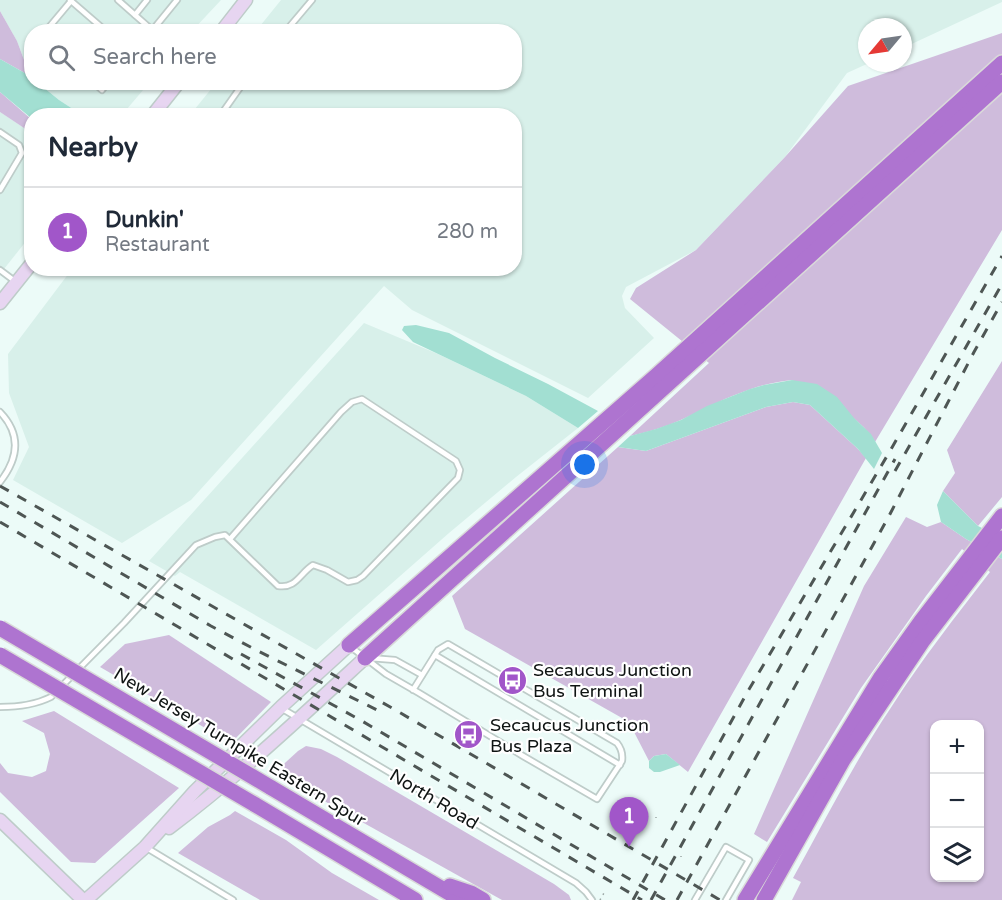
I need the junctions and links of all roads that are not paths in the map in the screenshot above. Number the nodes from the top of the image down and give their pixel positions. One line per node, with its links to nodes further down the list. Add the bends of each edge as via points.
1 (118, 0): 7 (lane)
2 (147, 0): 7 (lane)
3 (177, 0): 11 (lane)
4 (246, 0): 12 (main road)
5 (312, 0): 13 (lane)
6 (71, 1): 8 (lane); 9 (lane)
7 (135, 15): 10 (lane)
8 (52, 24)
9 (98, 24)
10 (144, 24)
11 (157, 24)
12 (227, 24)
13 (292, 24)
14 (1002, 63): 33 (highway, via 656,376)
15 (1002, 82): 36 (highway)
16 (170, 90): 18 (main road)
17 (238, 90): 19 (lane)
18 (158, 108)
19 (226, 108)
20 (0, 132): 21 (lane, via 19,145 21,153)
21 (0, 190)
22 (0, 270): 24 (lane)
23 (24, 272): 24 (main road)
24 (16, 282): 25 (main road)
25 (2, 296)
26 (0, 412): 27 (lane, via 11,427 15,445 14,459)
27 (0, 482)
28 (1002, 516): 31 (highway)
29 (1002, 538): 31 (highway)
30 (230, 539): 30 (lane, via 278,586 292,585 313,565 348,582 357,580 458,478 460,471 456,461 362,399 341,412); 39 (lane, via 225,535 196,545 51,697 27,705)
31 (970, 567): 42 (highway); 55 (highway, via 921,621 881,677)
32 (0, 628): 46 (highway, New Jersey Turnpike Eastern Spur, bridge)
33 (349, 645): 36 (lane); 40 (main road)
34 (0, 655): 49 (highway, bridge)
35 (435, 655): 37 (lane); 43 (lane); 43 (lane, via 448,644 617,743 621,749)
36 (365, 658): 37 (lane, via 395,660); 38 (lane); 41 (main road)
37 (422, 675): 38 (lane)
38 (413, 690): 43 (lane, via 597,799)
39 (0, 707)
40 (281, 707): 41 (lane, North Road); 45 (main road, via 195,791)
41 (299, 719): 45 (main road, via 204,802); 52 (lane, North Road, via 576,883)
42 (866, 727): 56 (highway, via 843,760); 57 (highway)
43 (620, 765)
44 (2, 820): 47 (main road)
45 (145, 847): 47 (main road); 48 (lane)
46 (417, 874): 50 (highway, New Jersey Turnpike Eastern Spur); 51 (highway)
47 (85, 900)
48 (233, 900)
49 (415, 900)
50 (461, 900)
51 (483, 900)
52 (592, 900)
53 (695, 900): 54 (lane, via 726,847 749,860)
54 (726, 900)
55 (745, 900)
56 (764, 900)
57 (771, 900)

